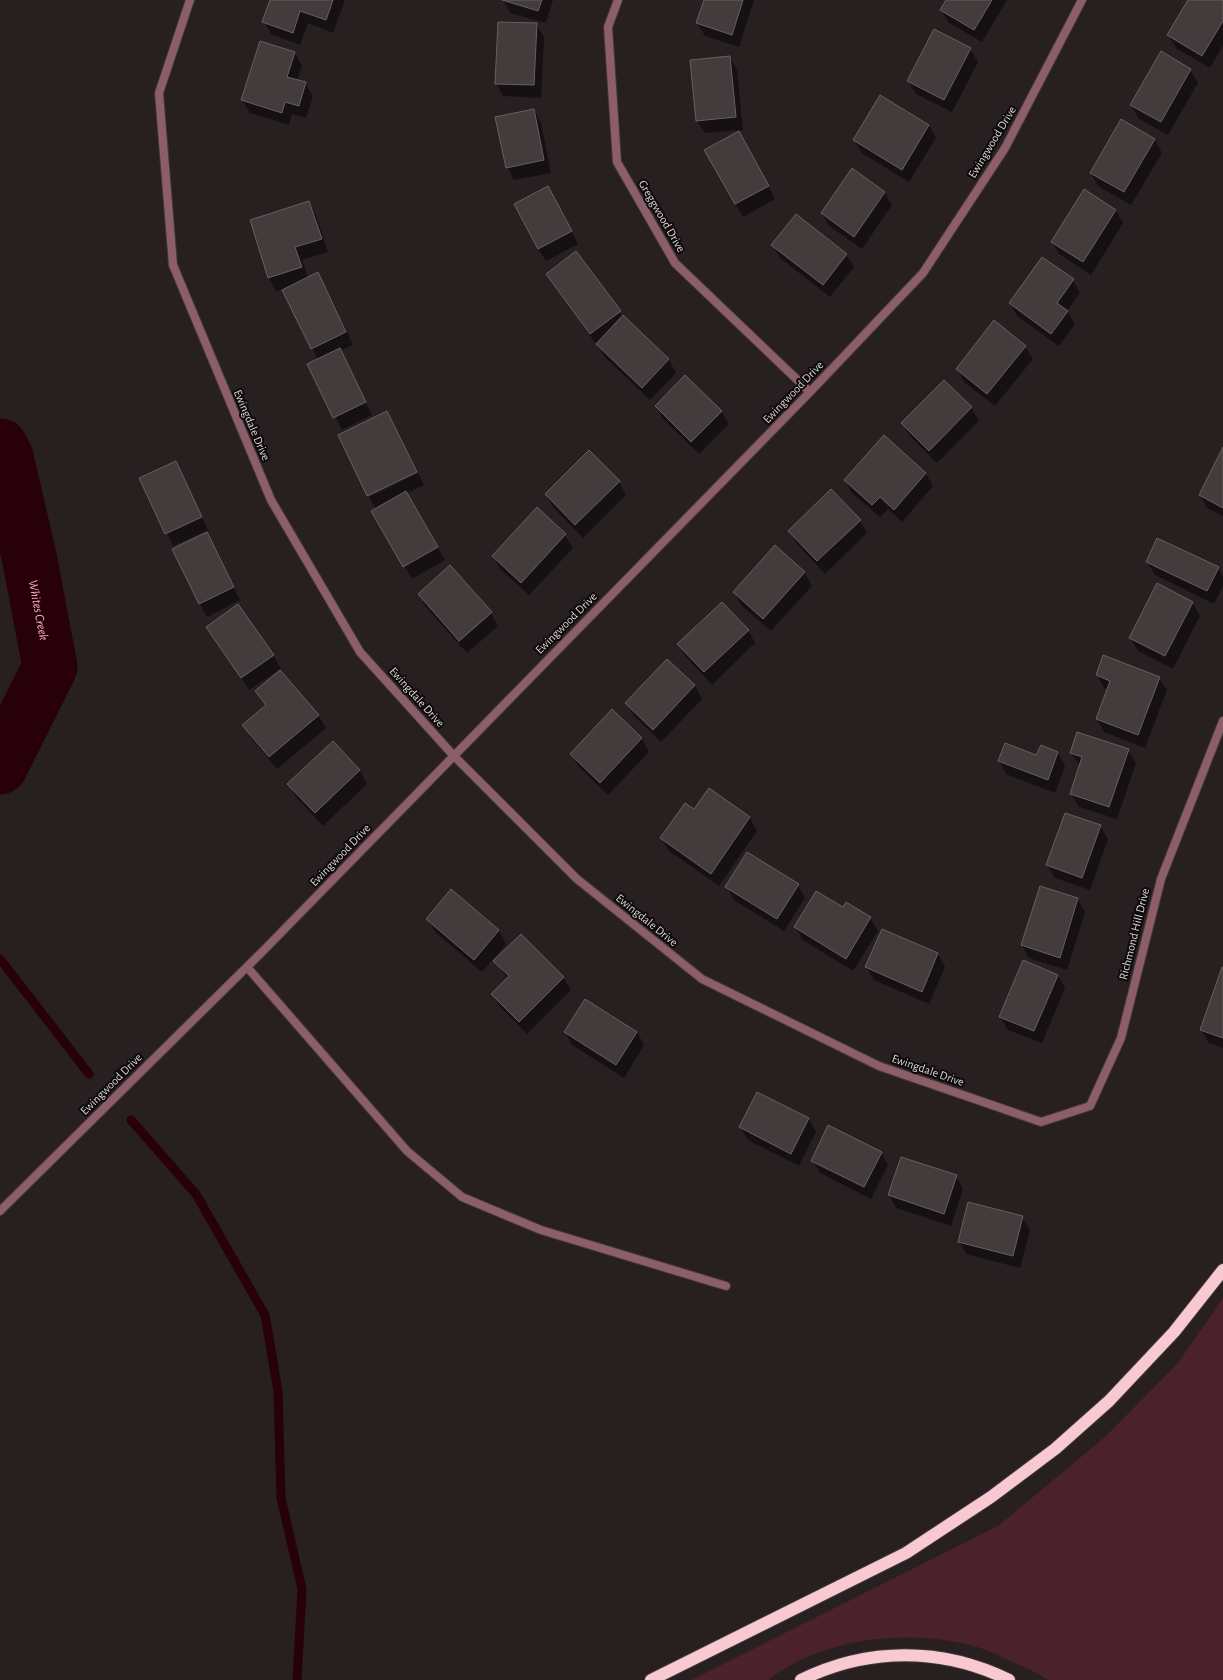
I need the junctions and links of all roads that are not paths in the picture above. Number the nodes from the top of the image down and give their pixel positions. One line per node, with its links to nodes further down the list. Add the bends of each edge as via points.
1 (190, 0): 6 (street, Ewingdale Drive, via 159,93 173,265 271,500 360,652)
2 (618, 0): 4 (street, Greggwood Drive, via 608,27 617,162 675,263)
3 (1082, 0): 4 (street, Ewingwood Drive, via 1005,148 923,273)
4 (810, 392): 6 (street, Ewingwood Drive)
5 (1223, 720): 8 (street, Richmond Hill Drive, via 1161,878 1121,1038 1090,1106)
6 (453, 755): 7 (street, Ewingwood Drive); 8 (street, Ewingdale Drive, via 577,879 702,979 879,1066)
7 (248, 967): 9 (street, Ewingwood Drive); 11 (street, via 407,1151 462,1197 541,1230)
8 (1041, 1122)
9 (0, 1211)
10 (1223, 1270): 12 (highway, via 1174,1332 1109,1401 1055,1449 991,1496 906,1553)
11 (726, 1286)
12 (651, 1680)
13 (801, 1680): 14 (highway, via 822,1670 856,1660 904,1654 950,1659)
14 (1009, 1680)

